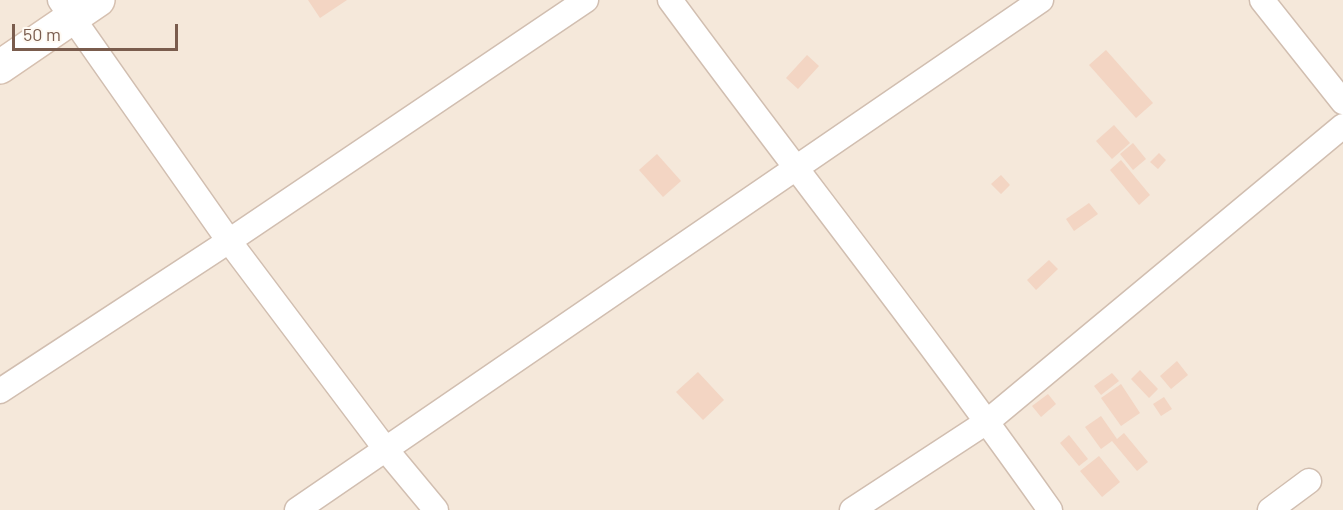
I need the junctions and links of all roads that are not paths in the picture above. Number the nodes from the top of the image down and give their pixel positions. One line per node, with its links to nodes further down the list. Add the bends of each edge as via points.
1 (586, 0): 10 (street)
2 (670, 0): 9 (street)
3 (1041, 0): 9 (street)
4 (1262, 0): 7 (street)
5 (77, 5): 6 (main road); 10 (street)
6 (0, 67)
7 (1343, 102)
8 (1343, 126): 12 (street)
9 (794, 168): 12 (street); 13 (street)
10 (229, 241): 11 (street); 13 (street)
11 (0, 391)
12 (988, 421): 17 (street); 18 (street)
13 (387, 451): 15 (street); 16 (street)
14 (1309, 481): 19 (street)
15 (297, 510)
16 (436, 510)
17 (852, 510)
18 (1050, 510)
19 (1270, 510)

